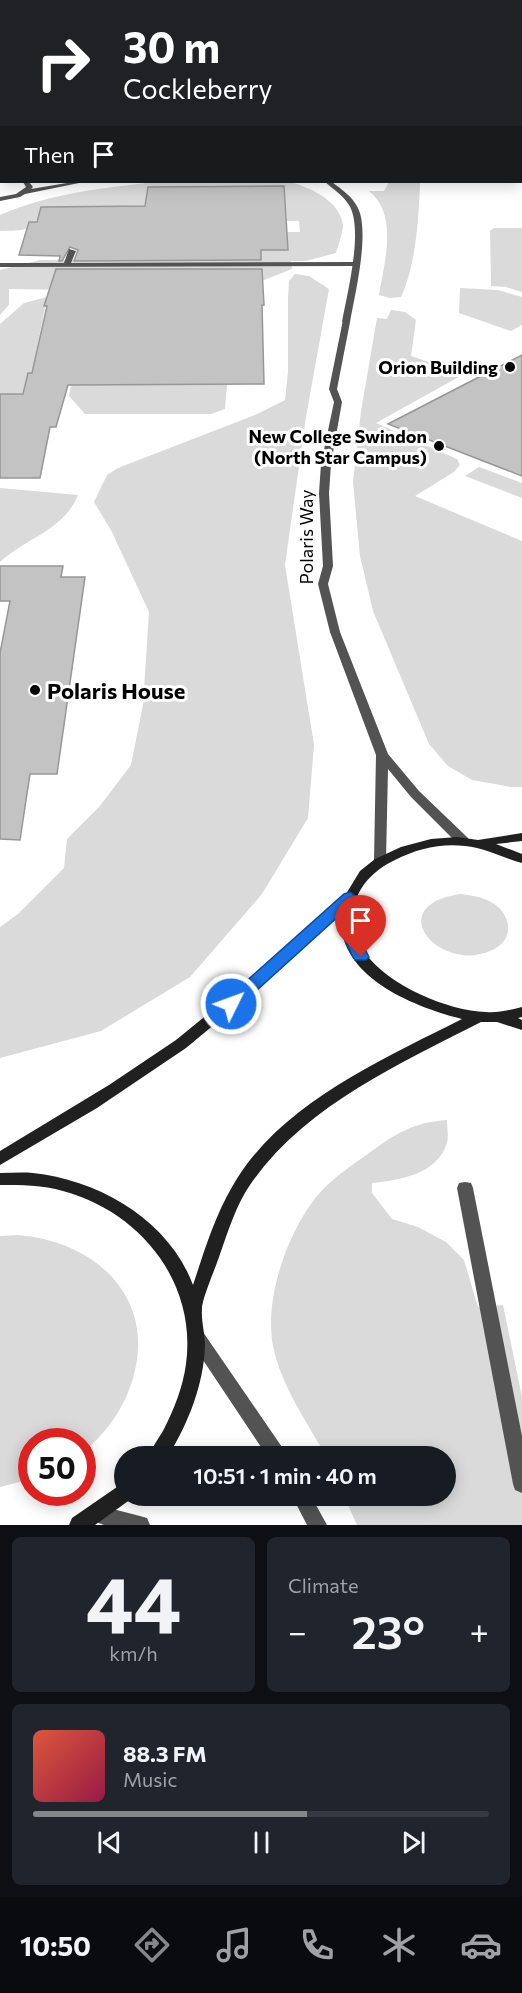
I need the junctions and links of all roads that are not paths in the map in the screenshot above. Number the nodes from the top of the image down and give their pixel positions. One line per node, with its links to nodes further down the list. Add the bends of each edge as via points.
1 (27, 183): 4 (street, via 30,187)
2 (76, 183): 4 (street)
3 (329, 183): 7 (street, Polaris Way, via 355,210 359,228)
4 (26, 192): 5 (street)
5 (2, 200)
6 (72, 251): 9 (street)
7 (355, 264): 9 (street); 10 (street, Polaris Way, via 333,389 338,402 326,464 328,566 323,584 335,632)
8 (0, 265): 9 (street)
9 (68, 265)
10 (382, 754): 12 (street, Polaris Way, via 415,794); 14 (street, Polaris Way)
11 (522, 837): 12 (main road)
12 (469, 842): 13 (main road); 14 (main road, via 433,842)
13 (522, 859)
14 (380, 860): 15 (main road, via 358,881)
15 (350, 897): 17 (main road, via 348,930 353,945 372,971 416,998); 20 (main road, via 182,1043)
16 (522, 1012): 18 (main road)
17 (477, 1017): 18 (main road); 23 (main road, via 317,1108 260,1160 230,1206)
18 (500, 1018): 19 (main road)
19 (522, 1025)
20 (0, 1159)
21 (0, 1179): 23 (main road, via 63,1184 91,1193 134,1218 167,1252)
22 (465, 1188): 27 (street)
23 (193, 1309): 24 (main road)
24 (196, 1336): 25 (main road, via 194,1369 180,1417); 26 (street)
25 (165, 1446)
26 (271, 1446)
27 (522, 1484)
28 (114, 1501): 30 (main road)
29 (307, 1506): 33 (street)
30 (97, 1514): 31 (main road); 32 (street)
31 (79, 1525)
32 (140, 1525)
33 (317, 1525)

